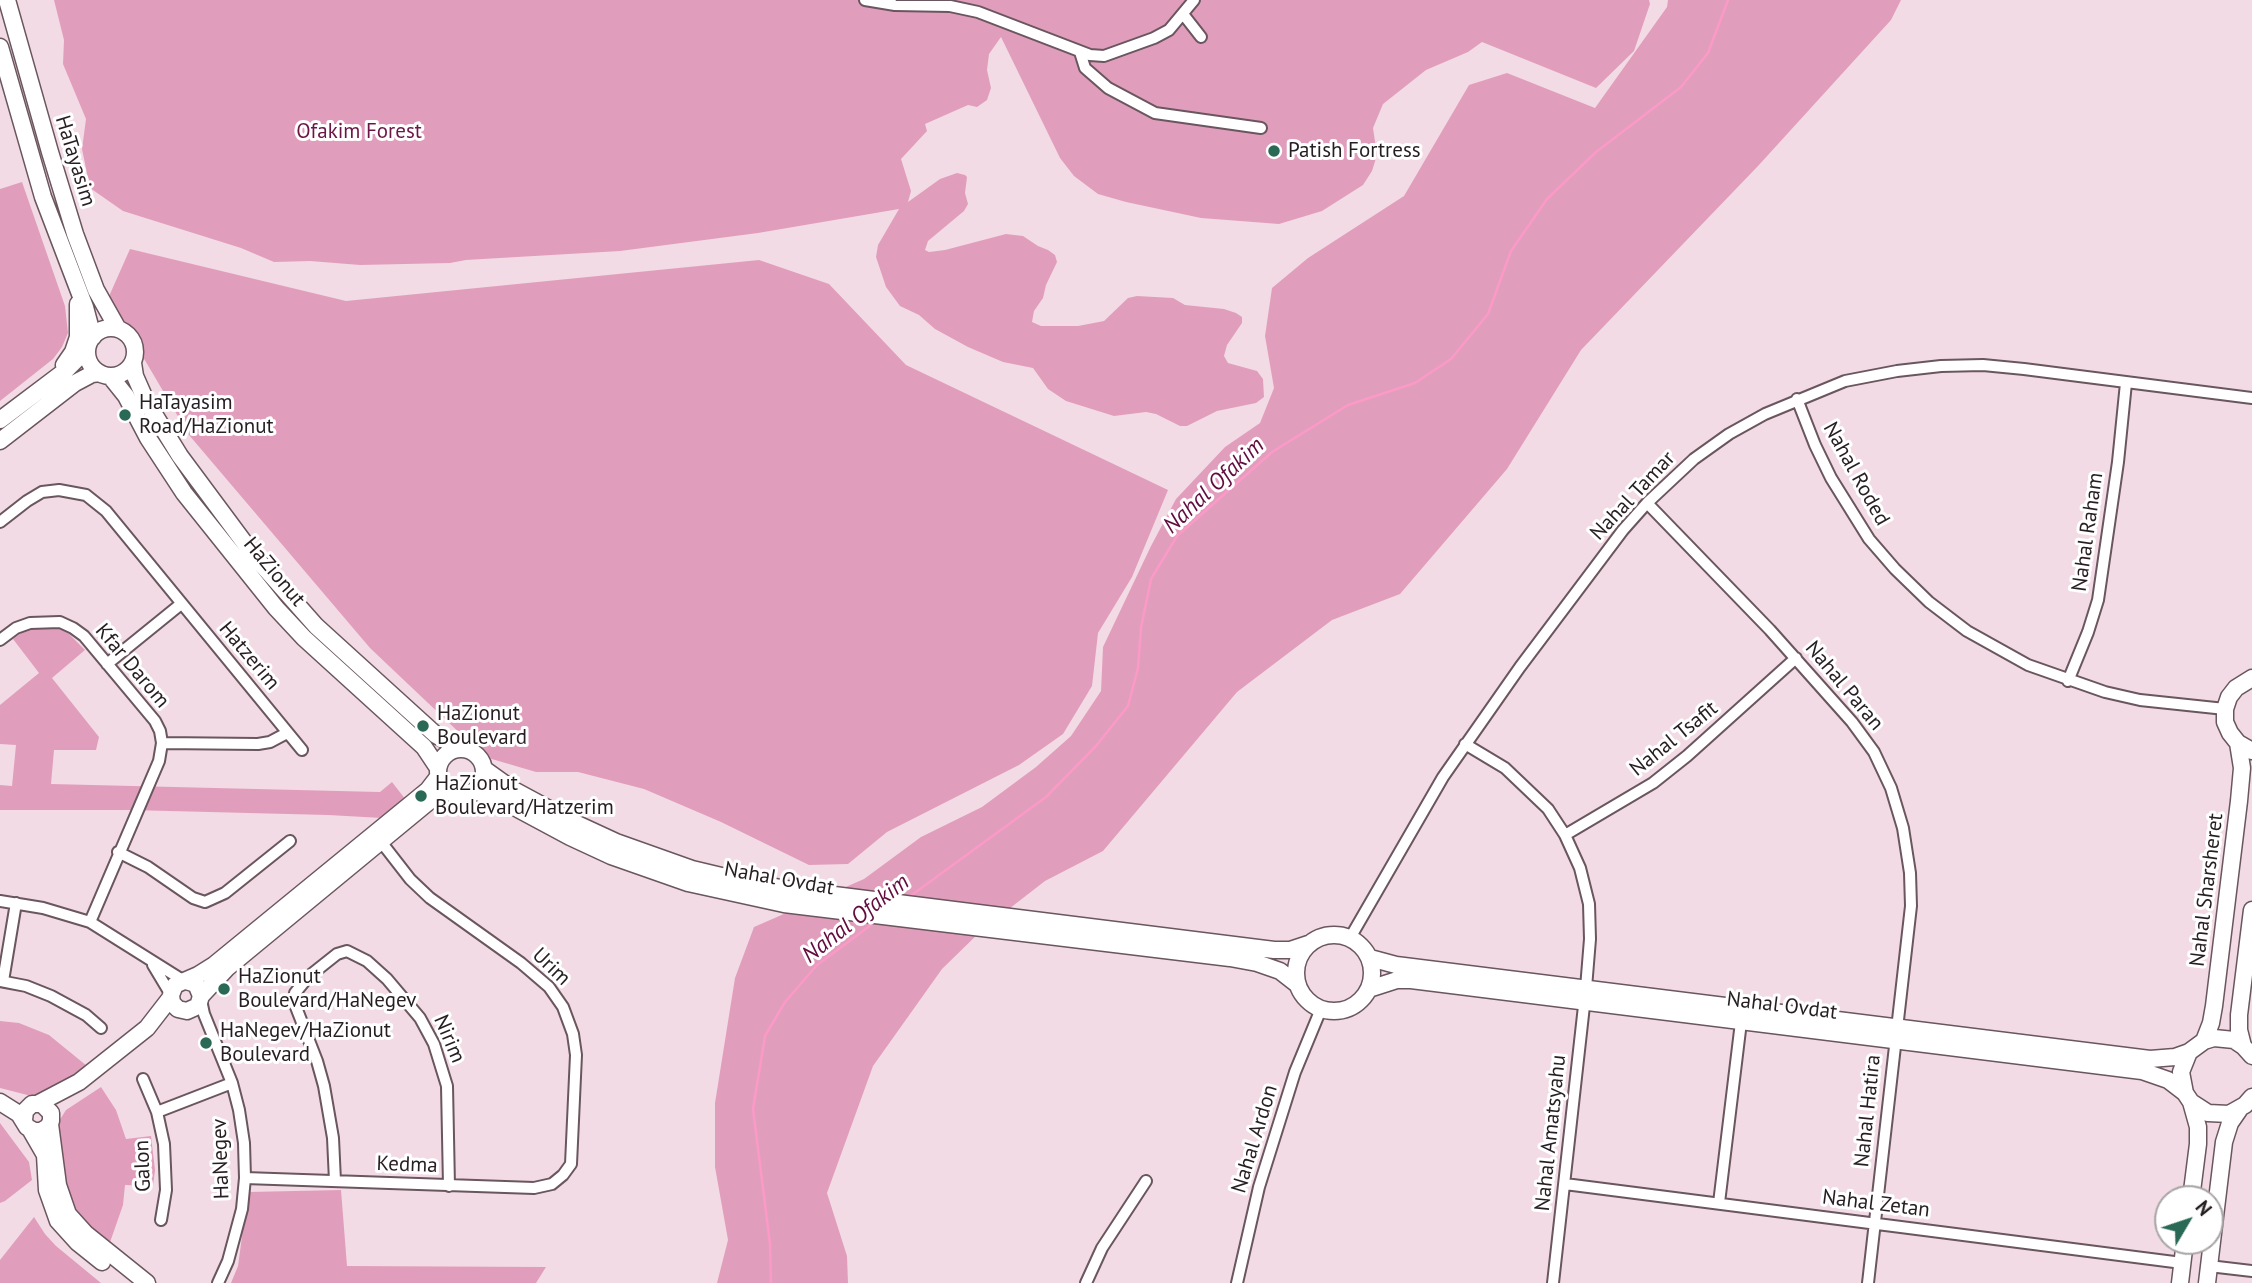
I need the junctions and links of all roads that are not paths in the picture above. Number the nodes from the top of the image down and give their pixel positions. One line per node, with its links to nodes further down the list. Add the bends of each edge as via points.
1 (7, 0): 10 (street, HaTayasim, via 75,234 96,290)
2 (865, 0): 7 (street, via 978,12)
3 (1194, 0): 4 (street)
4 (1183, 14): 5 (street); 7 (street, via 1169,30 1121,52 1104,56)
5 (1201, 37)
6 (0, 47): 9 (street, HaTayasim, via 43,197)
7 (1080, 52): 8 (street, via 1086,68 1108,88 1155,113)
8 (1261, 128)
9 (75, 281): 11 (street, HaTayasim, via 87,314); 14 (street, via 78,337 73,352)
10 (118, 329): 11 (street, via 105,329); 12 (street, via 133,341)
11 (90, 343): 13 (street, via 90,363); 14 (street, via 74,364)
12 (133, 363): 13 (street, via 123,373); 33 (street, HaZionut, via 146,401 180,456 264,567 316,626 436,735)
13 (105, 375): 19 (street, via 92,374 75,383); 36 (street, HaZionut, via 119,385 184,493 267,598 304,638 424,747)
14 (49, 383): 18 (street)
15 (2126, 383): 16 (street, Nahal Tamar); 17 (street, Nahal Tamar, via 1983,365 1941,366 1845,381); 27 (street, Nahal Raham, via 2098,600)
16 (2252, 398)
17 (1797, 399): 20 (street, Nahal Tamar, via 1694,458); 27 (street, Nahal Roded, via 1847,506 1895,569 1967,631)
18 (0, 420)
19 (0, 441)
20 (1647, 503): 24 (street, Nahal Paran); 31 (street, Nahal Tamar)
21 (0, 522): 22 (street, Hatzerim, via 42,492 86,495 106,511)
22 (181, 604): 25 (street); 29 (street, Hatzerim)
23 (0, 640): 25 (street, Kfar Darom, via 30,623 60,622 84,636)
24 (1796, 658): 39 (street, Nahal Tsafit, via 1653,783); 64 (street, Nahal Paran, via 1874,752 1903,828 1911,905)
25 (107, 664): 30 (street, Kfar Darom, via 155,721)
26 (2250, 676): 28 (street, via 2229,697)
27 (2068, 681): 28 (street, Nahal Roded, via 2140,700)
28 (2225, 709): 32 (street, Nahal Sharsheret, via 2230,733)
29 (287, 733): 30 (street, via 258,744); 34 (street, Hatzerim)
30 (162, 743): 42 (street, Kfar Darom, via 159,761)
31 (1465, 744): 39 (street, Nahal Amatsyahu, via 1527,786); 48 (street, Nahal Tamar)
32 (2245, 747): 66 (street, Nahal Sharsheret, via 2214,1006)
33 (459, 748): 35 (street, via 476,754); 36 (street, via 447,753)
34 (302, 750)
35 (484, 769): 37 (street); 47 (street, Nahal Ovdat, via 577,824 692,869 786,889)
36 (438, 773): 38 (street); 53 (street, via 428,790 214,965)
37 (474, 791): 38 (street, via 463,795); 47 (street, Nahal Ovdat, via 611,856 688,883 784,904)
38 (448, 792): 41 (street, via 432,799)
39 (1565, 835): 56 (street, Nahal Amatsyahu, via 1589,904)
40 (290, 841): 42 (street, via 225,893 205,902)
41 (382, 843): 58 (street, via 227,968); 80 (street, Urim, via 430,898 520,963 549,987 563,1007 576,1055 572,1156)
42 (118, 852): 46 (street, Kfar Darom)
43 (0, 901): 44 (street)
44 (16, 903): 46 (street); 52 (street)
45 (2252, 910): 67 (street, via 2239,1015 2239,1030)
46 (90, 922): 50 (street)
47 (1011, 923): 49 (street, Nahal Ovdat, via 1274,950); 54 (street, Nahal Ovdat, via 1257,963 1280,971)
48 (1350, 937): 49 (street, via 1328,934); 51 (street)
49 (1308, 944): 54 (street, via 1297,963)
50 (146, 958): 53 (street); 57 (street)
51 (1370, 958): 55 (street); 56 (street, Nahal Ovdat)
52 (1, 981): 62 (street, via 51,996)
53 (185, 981): 57 (street, via 175,985); 58 (street, via 198,986)
54 (1298, 985): 59 (street)
55 (1369, 989): 56 (street, Nahal Ovdat, via 1411,980); 59 (street, via 1354,1006)
56 (1585, 995): 61 (street, Nahal Ovdat); 64 (street, Nahal Ovdat); 84 (street, Nahal Amatsyahu)
57 (171, 996): 60 (street, via 175,1007); 63 (street)
58 (201, 998): 60 (street, via 195,1009); 65 (street, HaNegev)
59 (1321, 1009): 98 (street, Nahal Ardon, via 1295,1072 1259,1187)
60 (184, 1011): 63 (street); 65 (street, HaNegev)
61 (1741, 1022): 64 (street, Nahal Ovdat); 87 (street)
62 (101, 1028)
63 (147, 1028): 70 (street)
64 (1896, 1034): 68 (street, Nahal Ovdat, via 2150,1059); 73 (street, Nahal Ovdat, via 2142,1071 2168,1080); 89 (street, Nahal Hatira)
65 (213, 1035): 71 (street, HaNegev)
66 (2204, 1041): 67 (street, via 2224,1038); 68 (street)
67 (2248, 1051)
68 (2189, 1052): 73 (street, via 2181,1072)
69 (143, 1079): 77 (street, Galon)
70 (79, 1082): 76 (street); 78 (street)
71 (232, 1083): 77 (street, Galon); 81 (street, HaNegev, via 244,1143)
72 (0, 1092): 76 (street)
73 (2188, 1098): 75 (street, Nahal Ovdat, via 2208,1113 2219,1115); 85 (street, via 2198,1127)
74 (0, 1101): 79 (street)
75 (2248, 1101): 92 (street, via 2230,1123 2224,1142)
76 (37, 1103): 78 (street, via 48,1108); 79 (street, via 25,1111)
77 (157, 1112): 88 (street, Galon, via 167,1167)
78 (51, 1121): 79 (street, via 41,1131); 95 (street, via 58,1185 68,1214 92,1240)
79 (27, 1125): 94 (street, via 46,1155 47,1190 58,1221 77,1242)
80 (563, 1175): 86 (street, Kedma, via 552,1184 534,1188)
81 (245, 1178): 82 (street, Kedma); 96 (street, HaNegev, via 236,1234)
82 (335, 1181): 86 (street, Kedma); 86 (street, Nirim, via 324,1086 294,1002 295,993 308,977 347,951 387,979 420,1018 434,1044 447,1086)
83 (1146, 1181): 97 (street, via 1102,1248)
84 (1565, 1184): 87 (street, Nahal Zetan); 99 (street, Nahal Amatsyahu)
85 (2193, 1185)
86 (449, 1186)
87 (1719, 1203): 89 (street, Nahal Zetan)
88 (161, 1220)
89 (1876, 1223): 91 (street, Nahal Zetan); 100 (street, Nahal Hatira)
90 (2183, 1255): 91 (street)
91 (2182, 1263): 101 (street)
92 (2209, 1266): 93 (street); 102 (street)
93 (2252, 1271)
94 (131, 1283)
95 (147, 1283)
96 (218, 1283)
97 (1086, 1283)
98 (1237, 1283)
99 (1553, 1283)
100 (1868, 1283)
101 (2180, 1283)
102 (2207, 1283)

